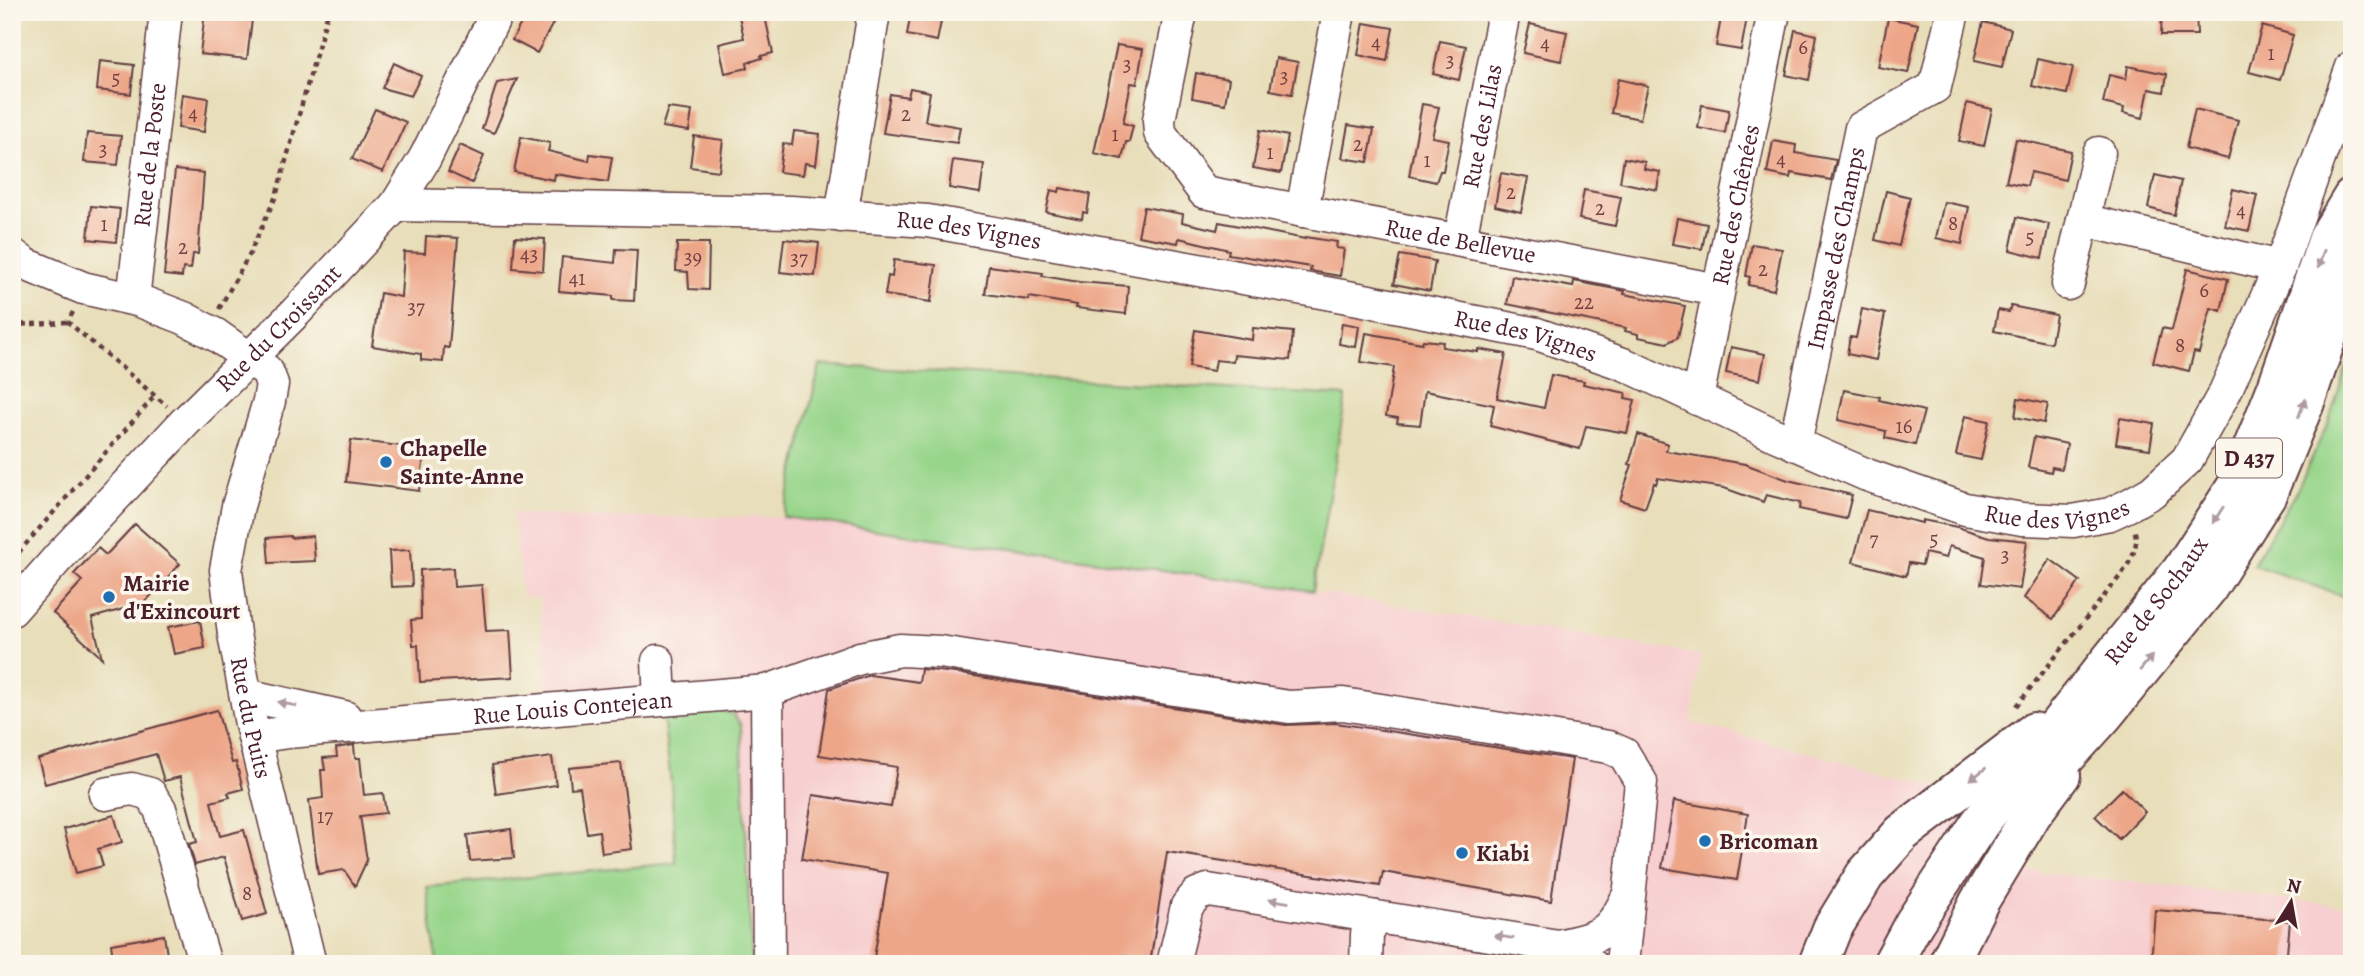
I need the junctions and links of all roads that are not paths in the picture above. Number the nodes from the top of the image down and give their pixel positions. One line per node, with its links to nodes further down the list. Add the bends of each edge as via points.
1 (166, 12): 22 (street, Rue de la Poste)
2 (497, 12): 12 (street, Rue du Croissant, via 425,158)
3 (874, 12): 14 (street)
4 (1181, 12): 13 (street, Rue de Bellevue, via 1160,134 1204,192)
5 (1339, 12): 13 (street)
6 (1504, 12): 16 (street, Rue des Lilas)
7 (1774, 12): 21 (street, Rue des Chênées)
8 (1953, 12): 25 (street, Impasse des Champs, via 1934,87 1861,128)
9 (2352, 67): 19 (street, Rue des Vignes)
10 (2099, 153): 15 (street)
11 (2352, 198): 31 (main road, Rue de Sochaux / D 437, one-way to 31, via 2329,236 2238,484)
12 (396, 205): 14 (street, Rue des Vignes); 23 (street, Rue du Croissant)
13 (1302, 211): 16 (street, Rue de Bellevue)
14 (841, 216): 24 (street, Rue des Vignes, via 941,223 1537,334 1626,365)
15 (2083, 220): 19 (street); 20 (street)
16 (1460, 240): 21 (street, Rue de Bellevue)
17 (12, 254): 22 (street, via 83,288)
18 (2352, 264): 31 (main road, Rue de Sochaux / D 437, one-way to 18, via 2207,589 2267,494 2304,405)
19 (2280, 267): 25 (street, Rue des Vignes, via 2225,393 2187,460 2152,492 2110,514 2073,521 2022,519 1965,509)
20 (2067, 284)
21 (1718, 290): 24 (street, Rue des Chênées)
22 (133, 299): 23 (street, via 184,317)
23 (249, 356): 26 (street, Rue du Croissant); 29 (street, Rue du Puits, via 267,371 272,384 238,506 226,570)
24 (1697, 399): 25 (street, Rue des Vignes)
25 (1795, 444)
26 (12, 610)
27 (658, 661): 30 (street)
28 (767, 691): 30 (street, Rue Louis Contejean); 35 (street, Rue Louis Contejean, via 860,658 900,650 940,652 1289,707 1343,704 1608,747 1624,754 1641,782); 41 (street)
29 (246, 695): 32 (street, Rue Louis Contejean, one-way to 29); 33 (street, Rue du Puits)
30 (660, 699): 32 (street, Rue Louis Contejean)
31 (2096, 701): 45 (main road, one-way to 45, via 2029,736 1902,832 1865,875 1832,929); 46 (main road, Rue de Sochaux / D 437, via 1980,822); 47 (main road, Rue de Sochaux / D 437, via 1976,866); 48 (main road)
32 (377, 724): 33 (street, Rue Louis Contejean)
33 (254, 737): 40 (street, Rue du Puits)
34 (105, 794): 39 (street, via 141,791 150,794 160,809)
35 (1631, 890): 37 (street, via 1616,920 1598,936); 44 (street, Rue Louis Contejean)
36 (1376, 917): 37 (street, one-way to 36); 38 (street, via 1367,934); 42 (street, one-way to 42, via 1208,890 1187,905)
37 (1558, 946): 43 (street)
38 (1375, 962)
39 (205, 964)
40 (310, 964)
41 (769, 964)
42 (1173, 964)
43 (1591, 964)
44 (1622, 964)
45 (1818, 964)
46 (1892, 964)
47 (1918, 964)
48 (1948, 964)

